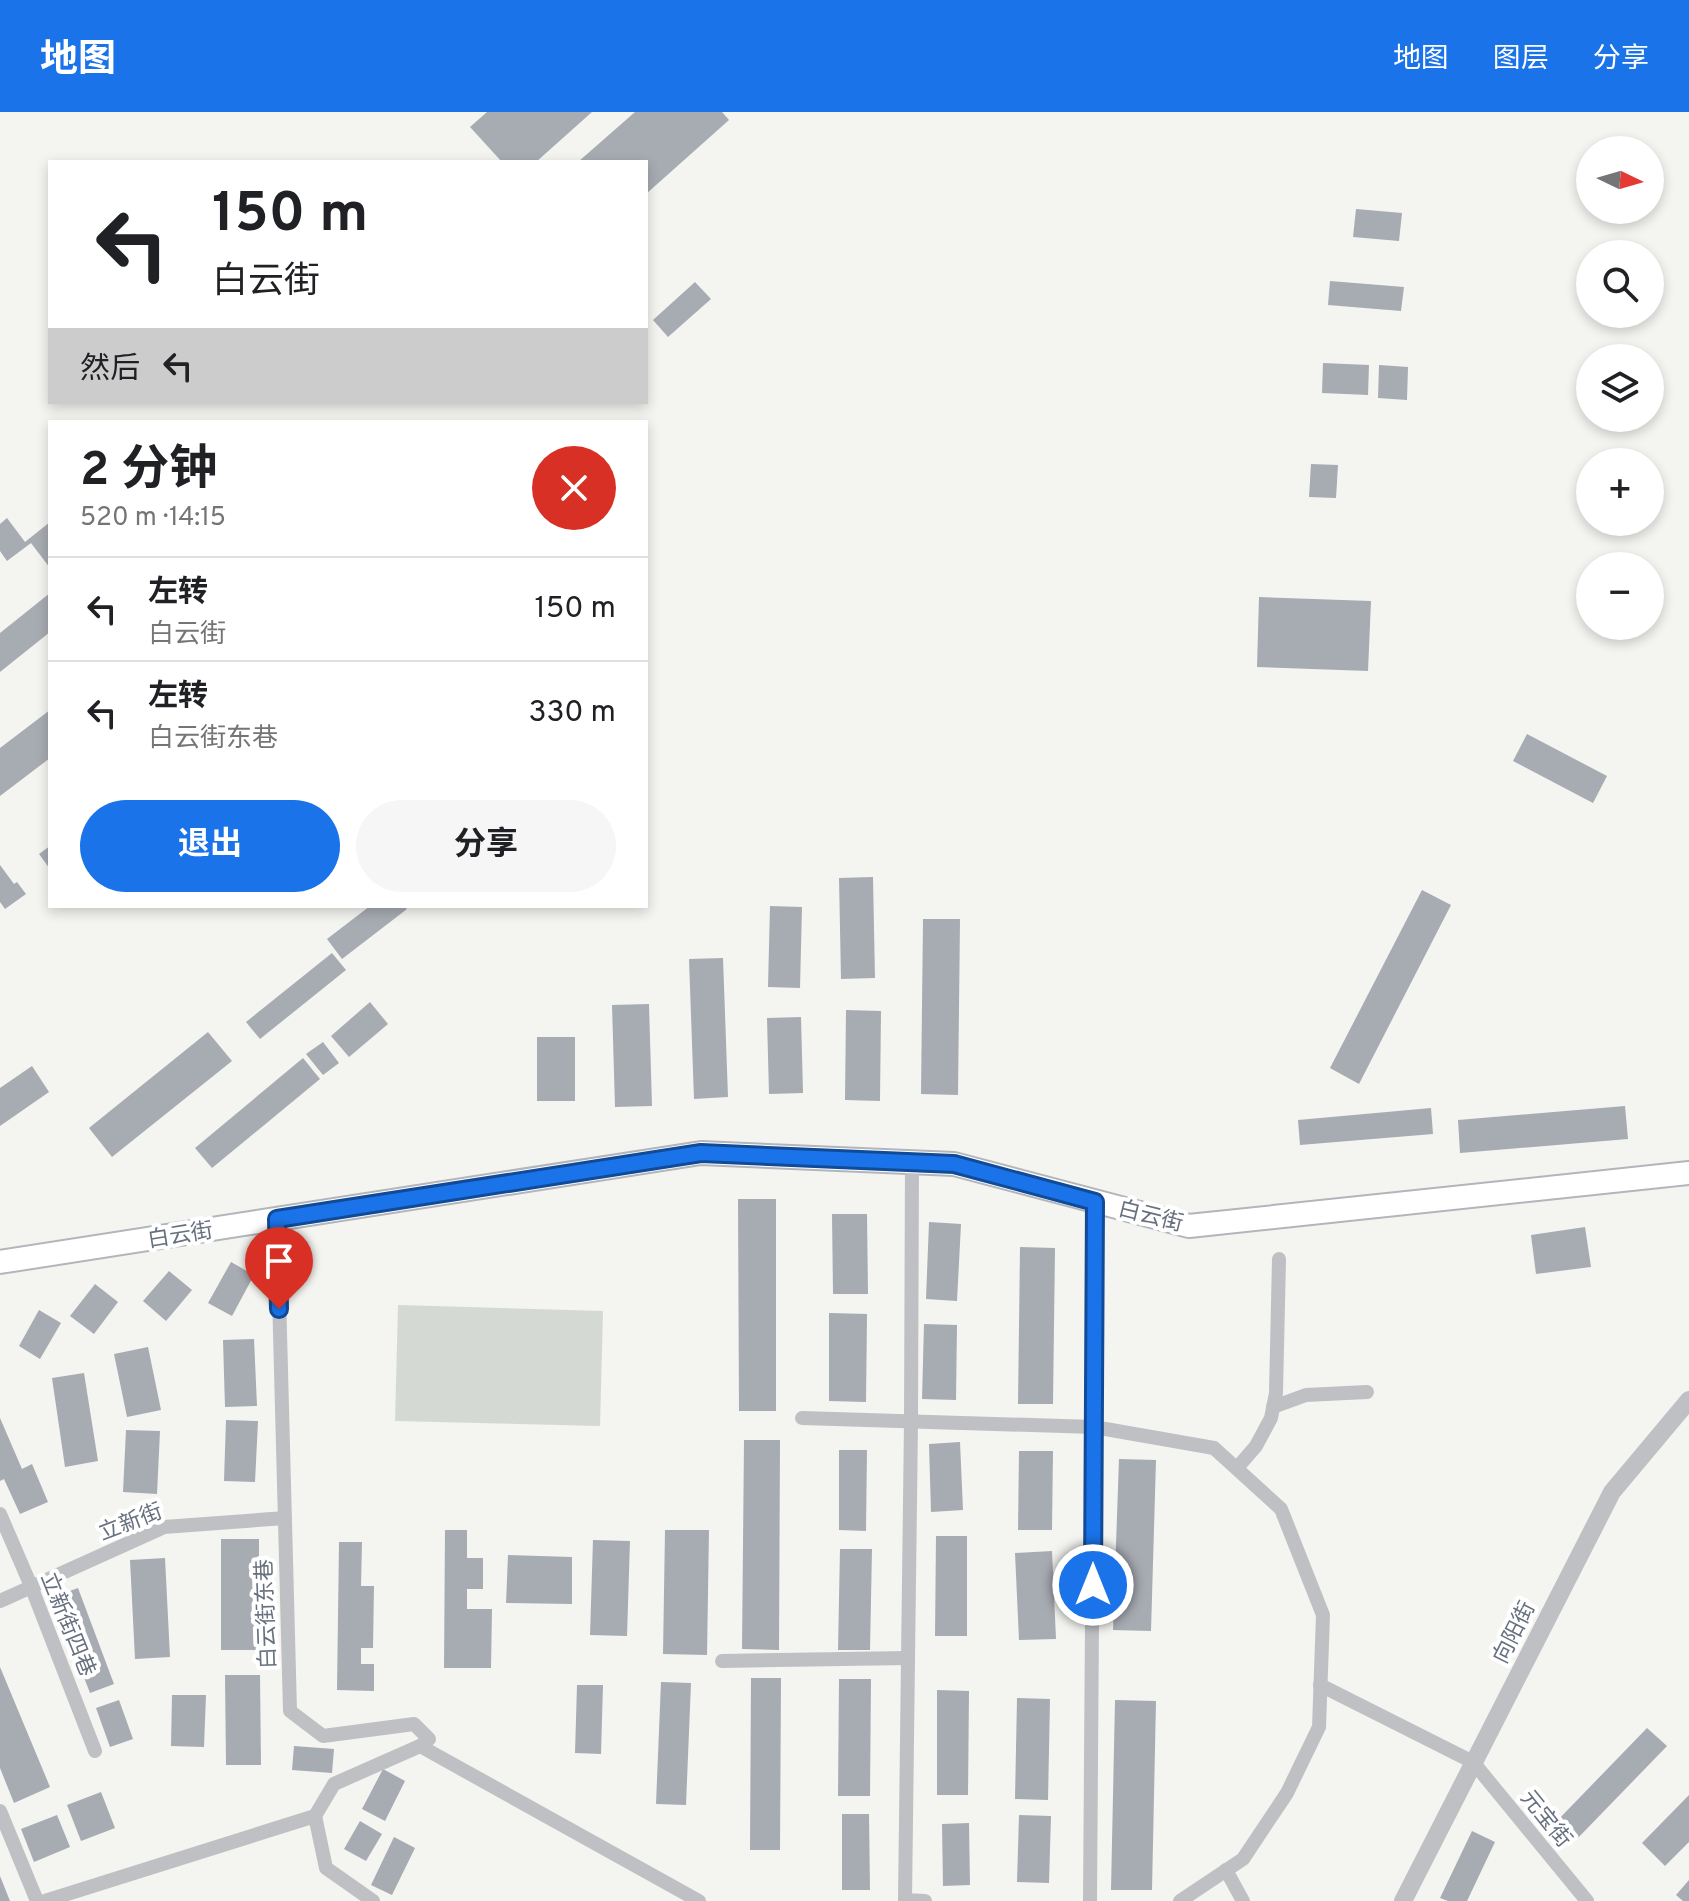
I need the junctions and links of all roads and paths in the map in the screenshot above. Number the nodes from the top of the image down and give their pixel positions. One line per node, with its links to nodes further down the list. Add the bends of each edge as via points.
1 (912, 1162): 3 (main road, 白云街, via 954,1164); 4 (main road, 白云街, via 701,1153); 11 (street)
2 (1689, 1173): 3 (main road, 白云街, via 1189,1226)
3 (1095, 1202): 12 (street)
4 (277, 1219): 6 (main road, 白云街); 15 (street, 白云街东巷)
5 (1279, 1259): 9 (street)
6 (0, 1262)
7 (1367, 1392): 9 (street, via 1306,1395)
8 (1689, 1400): 23 (street, 向阳街, via 1612,1492)
9 (1273, 1407): 13 (street, via 1256,1446)
10 (802, 1418): 11 (street)
11 (911, 1421): 12 (street); 18 (street)
12 (1094, 1427): 13 (street, via 1214,1448); 33 (street)
13 (1237, 1468): 20 (street, via 1281,1509 1323,1615)
14 (0, 1514): 16 (street, 立新街四巷)
15 (285, 1518): 16 (street, 立新街, via 164,1527); 21 (street, 白云街东巷, via 290,1711 323,1736 414,1724 429,1739)
16 (31, 1586): 17 (street, 立新街); 22 (street, 立新街四巷)
17 (0, 1601)
18 (908, 1658): 19 (street); 31 (street)
19 (722, 1661)
20 (1320, 1685): 23 (street); 26 (street, via 1319,1727 1287,1793 1243,1859)
21 (420, 1746): 24 (street, via 334,1784); 30 (street)
22 (95, 1751)
23 (1473, 1762): 36 (street, 向阳街); 37 (street, 元宝街)
24 (315, 1816): 28 (street); 29 (street, via 326,1868)
25 (1, 1819): 27 (street)
26 (1226, 1870): 34 (street); 35 (street)
27 (37, 1901)
28 (45, 1901)
29 (373, 1901)
30 (699, 1901)
31 (905, 1901): 32 (street)
32 (925, 1901)
33 (1090, 1901)
34 (1180, 1901)
35 (1243, 1901)
36 (1403, 1901)
37 (1587, 1901)

